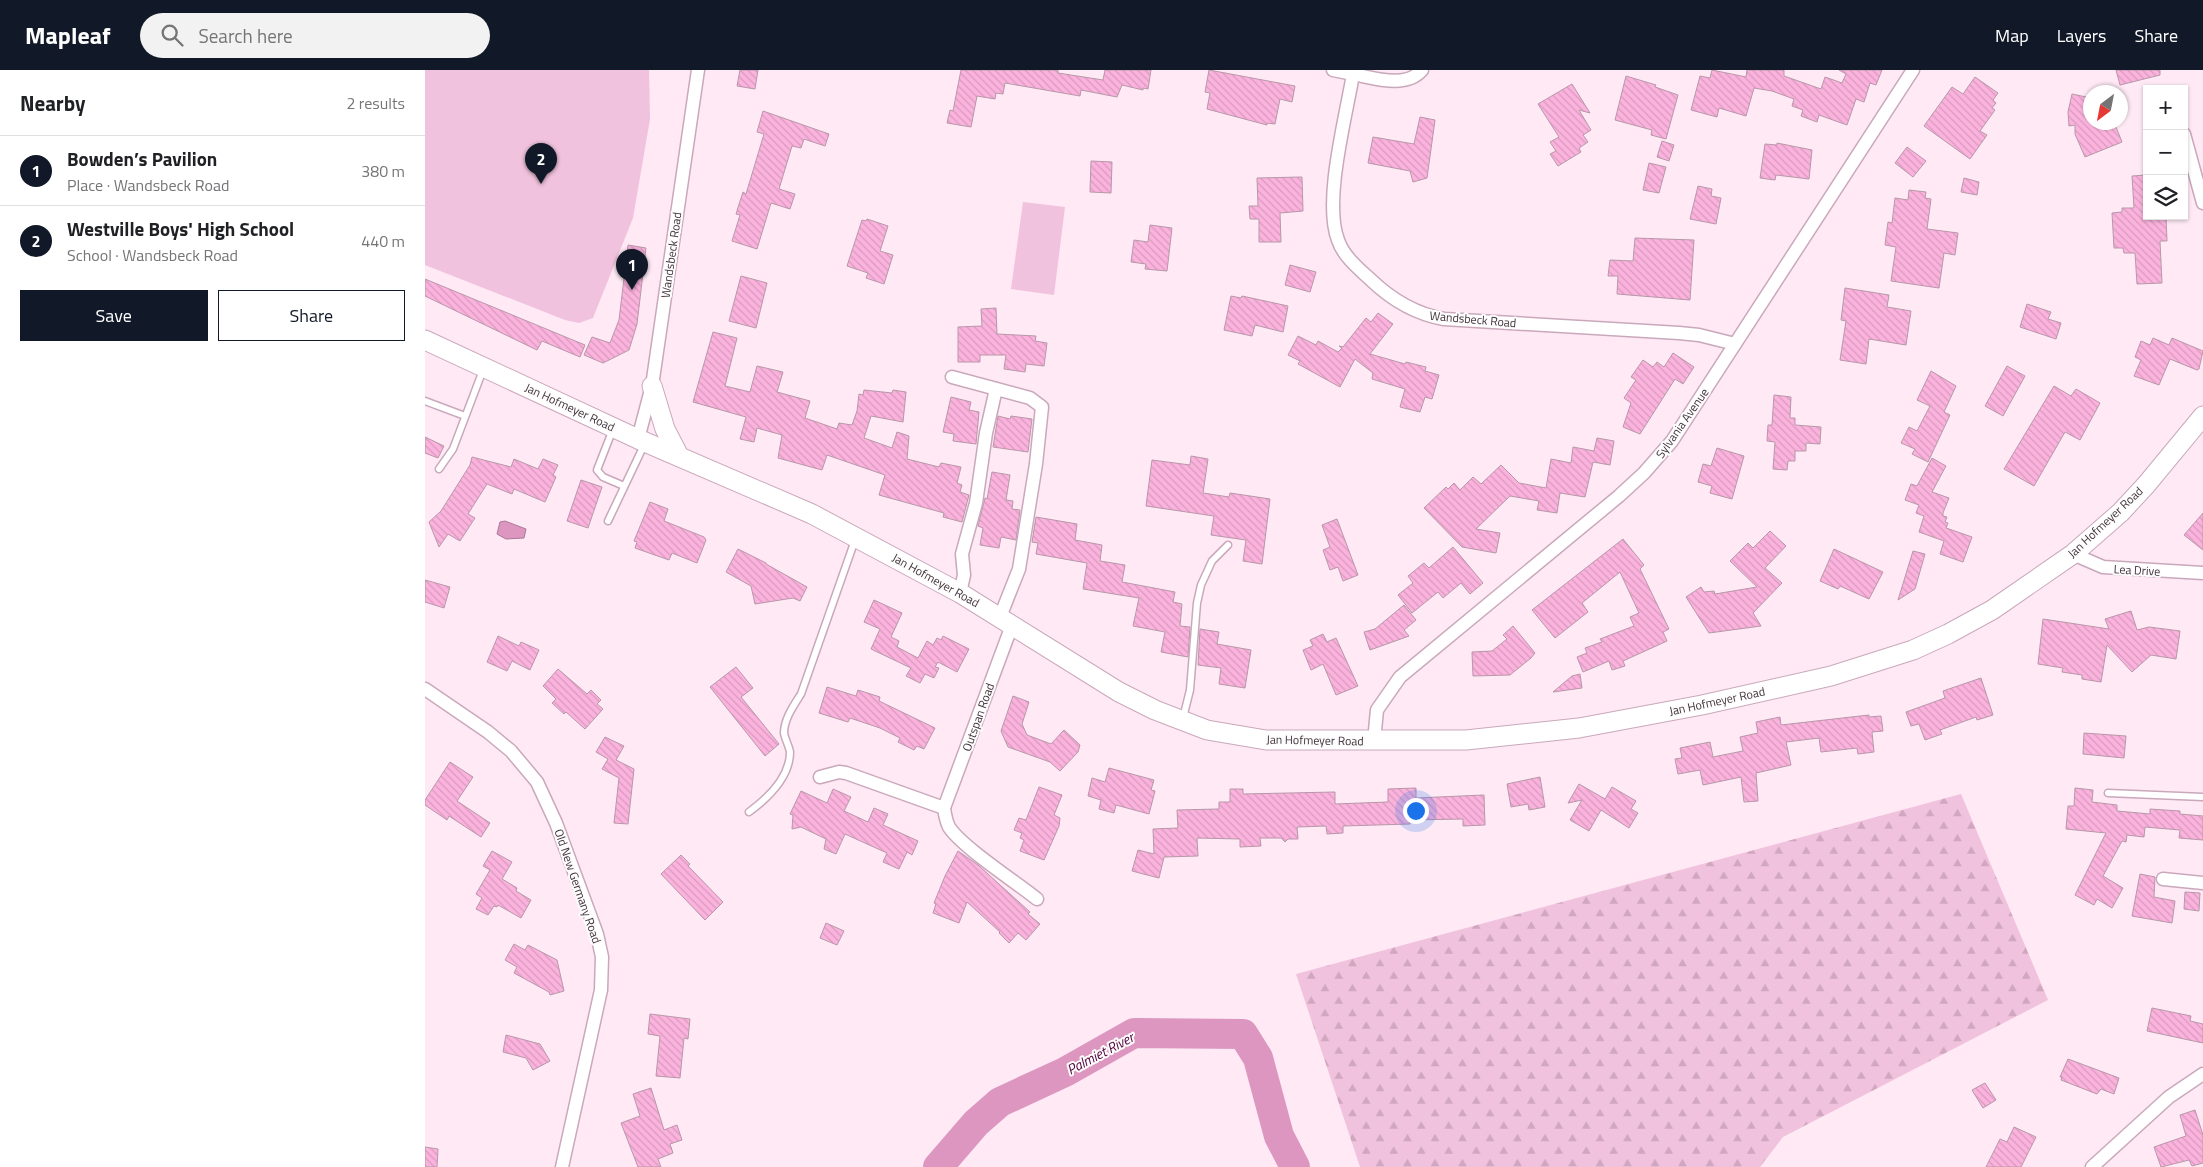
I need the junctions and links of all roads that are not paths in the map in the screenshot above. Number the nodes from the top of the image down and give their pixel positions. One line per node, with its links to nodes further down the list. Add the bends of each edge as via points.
1 (698, 70): 12 (street, Wandsbeck Road)
2 (1333, 70): 5 (street)
3 (1422, 70): 5 (street, via 1412,79 1401,81)
4 (1913, 70): 9 (street, Sylvania Avenue)
5 (1353, 74): 9 (street, Wandsbeck Road, via 1333,195 1334,226 1338,242 1357,267 1397,302 1444,319 1679,333)
6 (2188, 148): 7 (street)
7 (2203, 202)
8 (425, 340): 10 (street, Jan Hofmeyer Road)
9 (1735, 344): 31 (street, Sylvania Avenue, via 1672,441 1644,473 1400,677 1377,710)
10 (484, 366): 15 (lane); 17 (street, Jan Hofmeyer Road)
11 (952, 376): 13 (street, Outspan Road)
12 (652, 386): 18 (street, Wandsbeck Road); 19 (street, via 665,429)
13 (995, 389): 27 (street, via 976,503 962,554 964,575); 28 (street, Outspan Road, via 1036,400 1042,407 1019,569)
14 (425, 401): 15 (lane)
15 (465, 416): 20 (lane, via 451,454)
16 (2203, 416): 25 (street, Jan Hofmeyer Road, via 2121,512)
17 (614, 427): 18 (street, Jan Hofmeyer Road); 21 (lane, via 597,470)
18 (642, 440): 19 (street, Jan Hofmeyer Road); 21 (lane)
19 (679, 456): 23 (street, Jan Hofmeyer Road)
20 (439, 469)
21 (624, 486): 22 (lane)
22 (609, 521)
23 (856, 537): 27 (street, Jan Hofmeyer Road); 36 (lane, via 801,694 789,713 784,732 790,752 785,773 765,800)
24 (1228, 545): 30 (lane, via 1212,561 1201,585 1190,690)
25 (2073, 554): 26 (street, Lea Drive, via 2103,568); 31 (street, Jan Hofmeyer Road, via 1992,610 1948,634 1913,650 1831,676 1579,728 1466,740)
26 (2203, 573)
27 (960, 593): 28 (street, Jan Hofmeyer Road)
28 (1006, 621): 30 (street, Jan Hofmeyer Road, via 1119,692); 35 (street, Outspan Road)
29 (425, 689): 41 (street, Old New Germany Road, via 511,751 537,782 556,823 597,934 602,957 601,990)
30 (1182, 721): 31 (street, Jan Hofmeyer Road, via 1233,736 1266,740)
31 (1374, 741)
32 (820, 777): 35 (street, via 846,773)
33 (2108, 793): 34 (lane)
34 (2203, 797)
35 (944, 808): 39 (street, via 954,833)
36 (749, 812)
37 (2163, 880): 38 (street)
38 (2203, 883)
39 (1037, 899)
40 (2203, 1074): 42 (street, via 2169,1097)
41 (562, 1167)
42 (2092, 1167)

